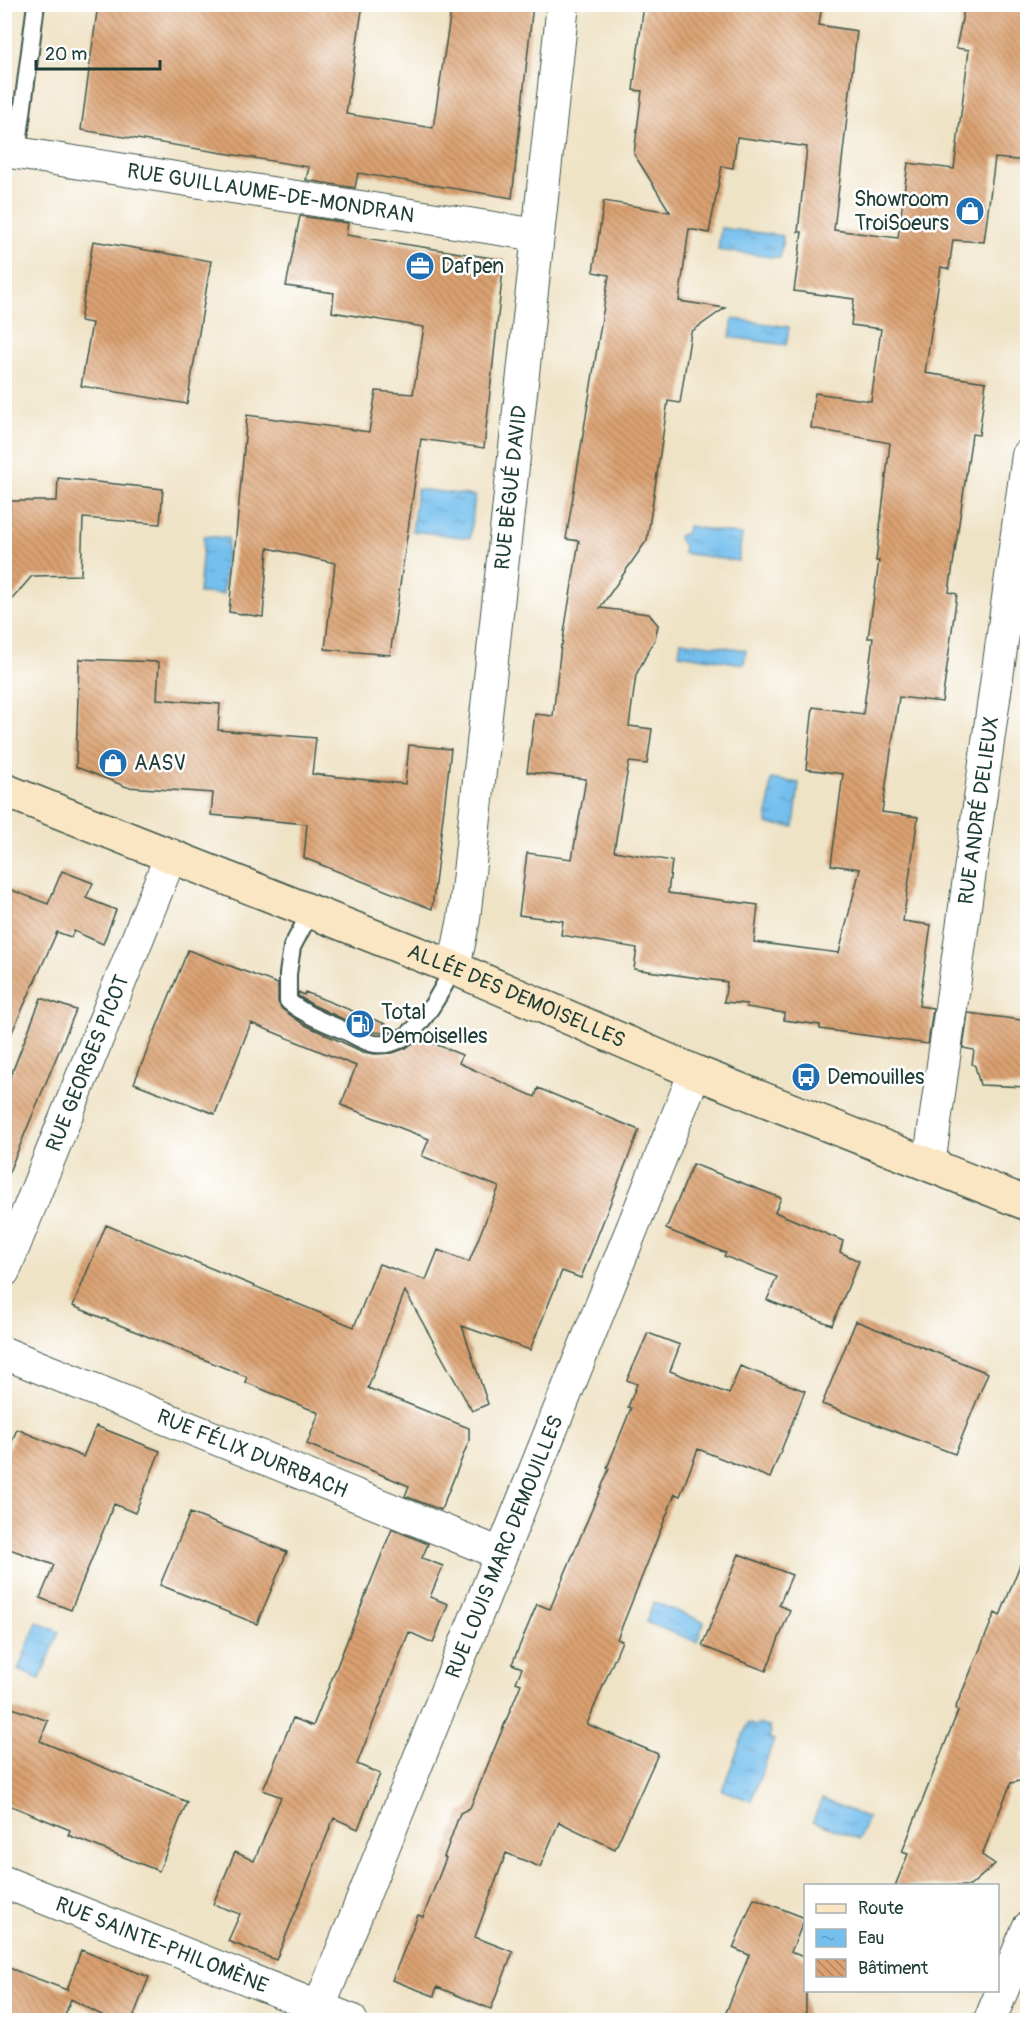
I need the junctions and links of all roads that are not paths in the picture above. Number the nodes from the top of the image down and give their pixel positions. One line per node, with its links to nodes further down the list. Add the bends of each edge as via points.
1 (36, 4): 3 (lane)
2 (563, 4): 4 (street, RUE BÈGUÉ DAVID)
3 (11, 152): 4 (street, RUE GUILLAUME-DE-MONDRAN)
4 (538, 235): 9 (street, RUE BÈGUÉ DAVID, via 464,919)
5 (1028, 455): 11 (street, RUE ANDRÉ DELIEUX)
6 (4, 790): 7 (main road, ALLÉE DES DEMOISELLES)
7 (171, 855): 8 (main road, ALLÉE DES DEMOISELLES); 13 (street, RUE GEORGES PICOT)
8 (311, 911): 9 (main road, ALLÉE DES DEMOISELLES); 9 (lane, via 292,947 288,1000 303,1013 374,1044 393,1042 425,1018)
9 (454, 968): 10 (main road, ALLÉE DES DEMOISELLES)
10 (695, 1072): 11 (main road, ALLÉE DES DEMOISELLES); 15 (street, RUE LOUIS MARC DEMOUILLES)
11 (929, 1164): 12 (main road, ALLÉE DES DEMOISELLES)
12 (1028, 1204)
13 (4, 1271)
14 (4, 1353): 15 (street, RUE FÉLIX DURRBACH)
15 (501, 1554): 18 (street, RUE LOUIS MARC DEMOUILLES)
16 (4, 1882): 18 (street, RUE SAINTE-PHILOMÈNE)
17 (1028, 1928): 20 (street)
18 (316, 2014): 19 (street, RUE SAINTE-PHILOMÈNE)
19 (351, 2020)
20 (990, 2020)

